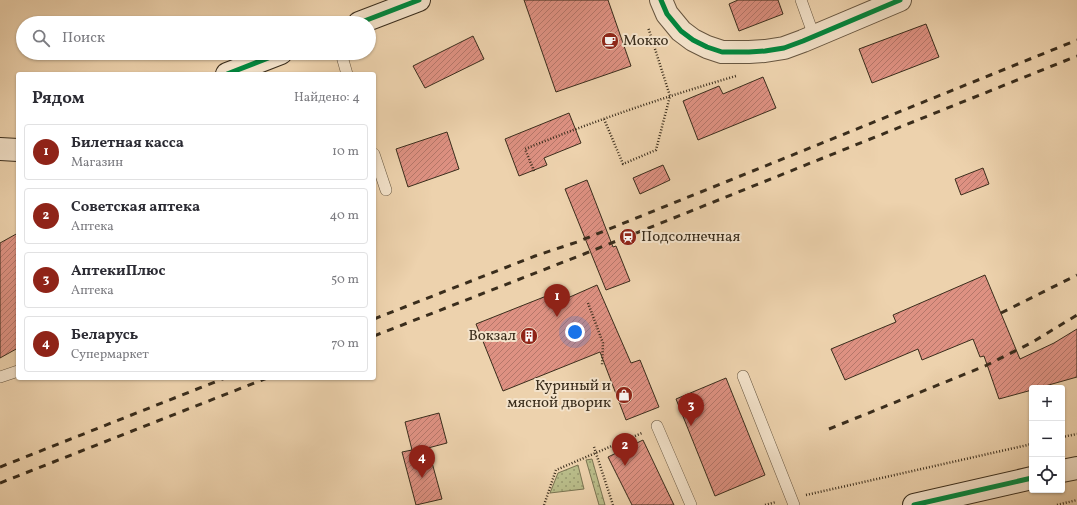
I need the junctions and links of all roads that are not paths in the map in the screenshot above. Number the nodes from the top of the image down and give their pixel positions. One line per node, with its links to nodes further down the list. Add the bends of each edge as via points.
1 (419, 0): 5 (street)
2 (661, 0): 6 (street, via 667,14 681,31 692,40 722,52 784,48)
3 (801, 0): 6 (lane)
4 (900, 0): 6 (street)
5 (376, 16)
6 (814, 36)
7 (263, 60): 9 (street)
8 (343, 60): 10 (lane)
9 (232, 72)
10 (346, 72)
11 (0, 149): 12 (street)
12 (16, 150)
13 (376, 160): 14 (lane)
14 (386, 190)
15 (16, 371): 17 (lane)
16 (743, 376): 22 (lane)
17 (0, 377)
18 (657, 426): 23 (lane)
19 (1077, 468): 20 (street)
20 (1065, 470)
21 (1029, 479): 24 (street)
22 (793, 502)
23 (691, 505)
24 (914, 505)

